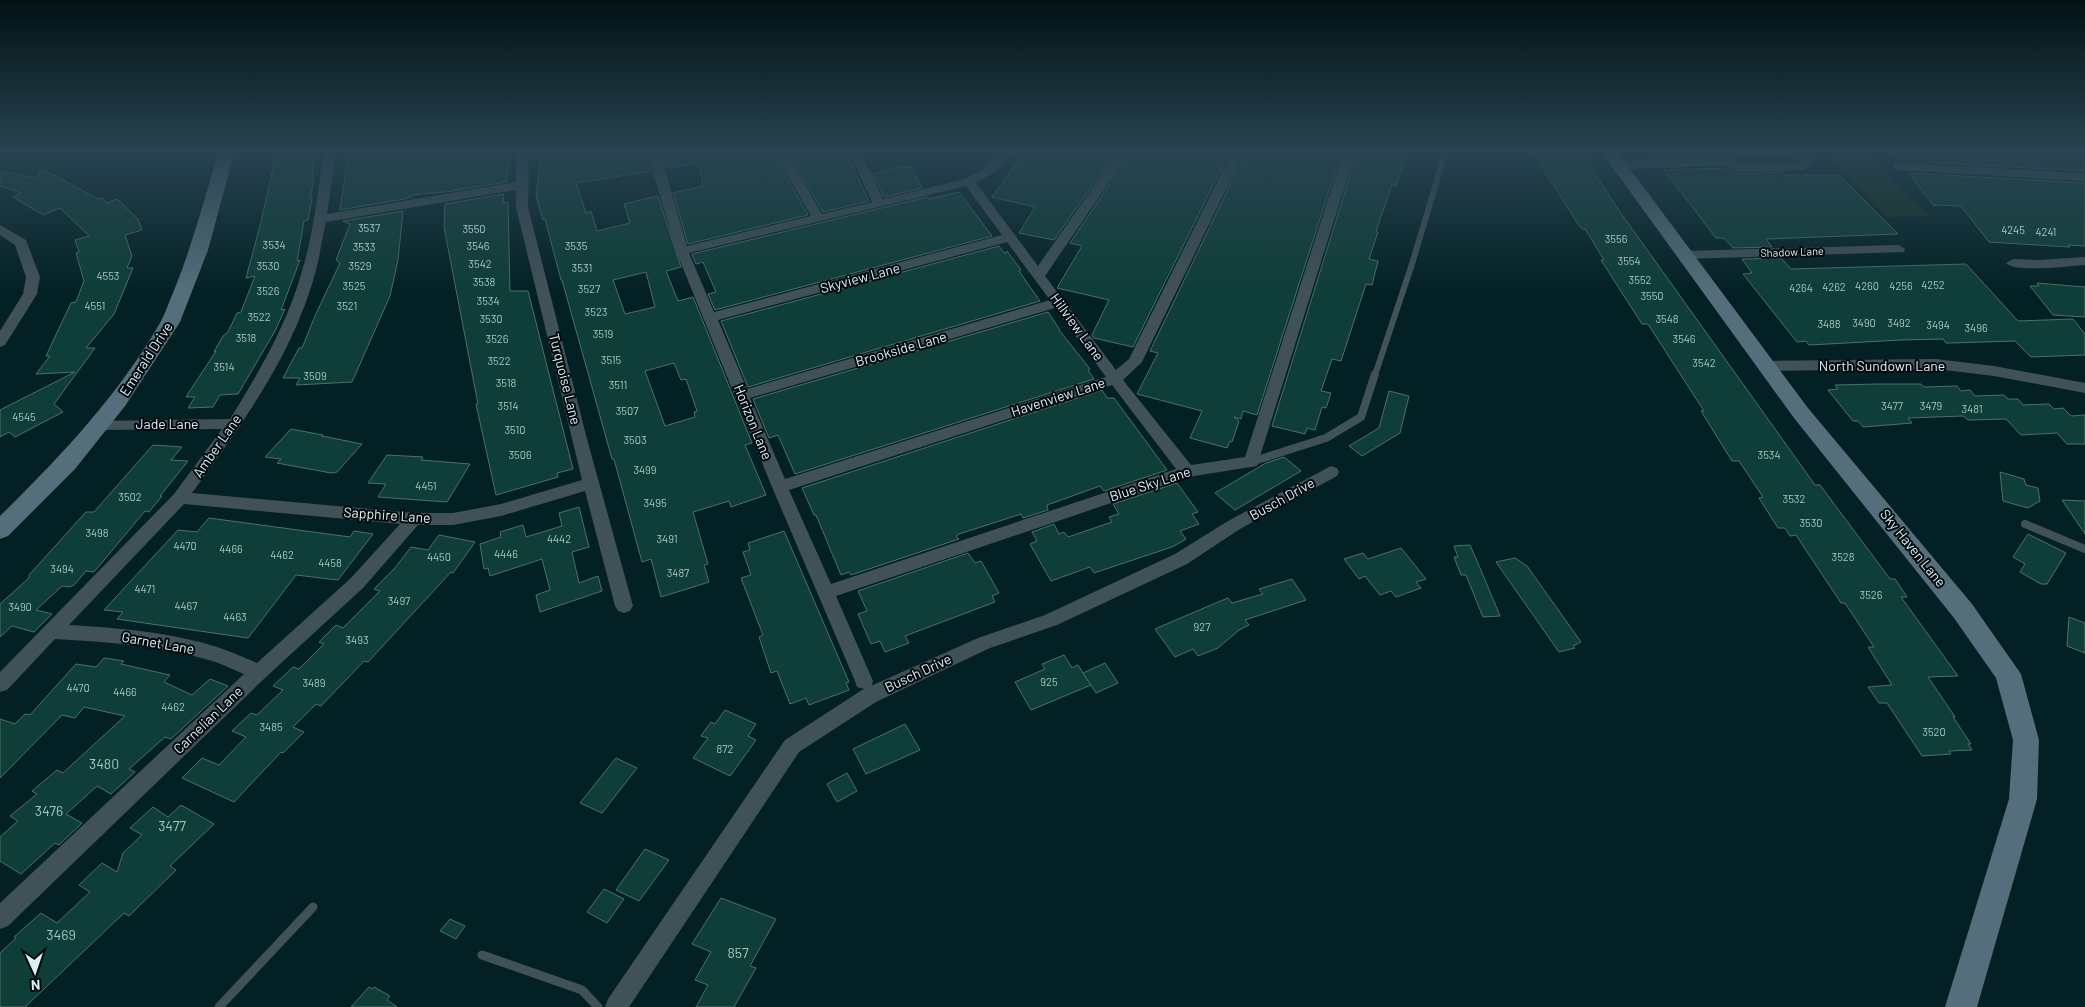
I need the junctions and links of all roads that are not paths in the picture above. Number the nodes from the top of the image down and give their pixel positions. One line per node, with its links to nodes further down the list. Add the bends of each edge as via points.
1 (214, 197): 34 (street, Emerald Drive, via 199,250 170,322)
2 (323, 197): 17 (street, Amber Lane)
3 (451, 197): 17 (street)
4 (522, 197): 38 (street, Turquoise Lane, via 522,207)
5 (666, 197): 21 (street, Horizon Lane)
6 (806, 197): 16 (street)
7 (876, 197): 15 (street)
8 (905, 197): 15 (street)
9 (980, 197): 19 (street, Hillview Lane)
10 (1093, 197): 25 (street)
11 (1216, 197): 30 (street, Havenview Lane, via 1135,362)
12 (1335, 197): 35 (street)
13 (1432, 197): 35 (lane, via 1361,418 1326,438)
14 (1642, 197): 22 (street, Sky Haven Lane)
15 (879, 203): 16 (street)
16 (818, 218): 21 (street)
17 (320, 219): 33 (street, Amber Lane, via 309,271 294,314 271,364)
18 (0, 229): 28 (street, via 21,243 33,277 30,294)
19 (1011, 237): 25 (street, Hillview Lane); 27 (street, Skyview Lane)
20 (1899, 249): 22 (street, Shadow Lane)
21 (682, 251): 27 (street, Horizon Lane)
22 (1684, 255): 29 (street, Sky Haven Lane)
23 (2085, 261): 24 (street)
24 (2013, 263)
25 (1039, 275): 26 (street, Hillview Lane)
26 (1059, 302): 30 (street, Hillview Lane); 32 (street, Brookside Lane)
27 (709, 318): 32 (street, Horizon Lane)
28 (0, 342)
29 (1766, 366): 31 (street, North Sundown Lane, via 1936,364); 57 (street, Sky Haven Lane, via 1963,611 2008,674 2026,740 2023,799)
30 (1115, 379): 36 (street, Hillview Lane); 39 (street, Havenview Lane)
31 (2085, 388)
32 (742, 395): 39 (street, Horizon Lane)
33 (234, 424): 34 (street, Jade Lane); 40 (street, Amber Lane)
34 (99, 425): 43 (street, Emerald Drive, via 67,463)
35 (1251, 462): 36 (street, Blue Sky Lane)
36 (1187, 471): 45 (street, Blue Sky Lane)
37 (1331, 472): 56 (street, Busch Drive, via 1234,525 1181,559 1051,620 984,643 869,696 792,746)
38 (591, 483): 41 (street, Sapphire Lane, via 501,510 453,519); 46 (street, Turquoise Lane)
39 (780, 487): 45 (street, Horizon Lane)
40 (180, 498): 41 (street, Sapphire Lane); 47 (street, Amber Lane)
41 (414, 519): 48 (street, Carnelian Lane, via 357,583)
42 (2025, 524): 44 (lane)
43 (0, 530)
44 (2085, 549)
45 (827, 592): 49 (street, Horizon Lane)
46 (624, 606)
47 (52, 631): 48 (street, Garnet Lane, via 170,644 215,654); 50 (street, Amber Lane)
48 (259, 672): 52 (street, Carnelian Lane)
49 (864, 681)
50 (0, 684)
51 (313, 908): 54 (lane)
52 (0, 918)
53 (482, 955): 55 (lane, via 582,990)
54 (219, 1007)
55 (598, 1007)
56 (616, 1007)
57 (1961, 1007)

